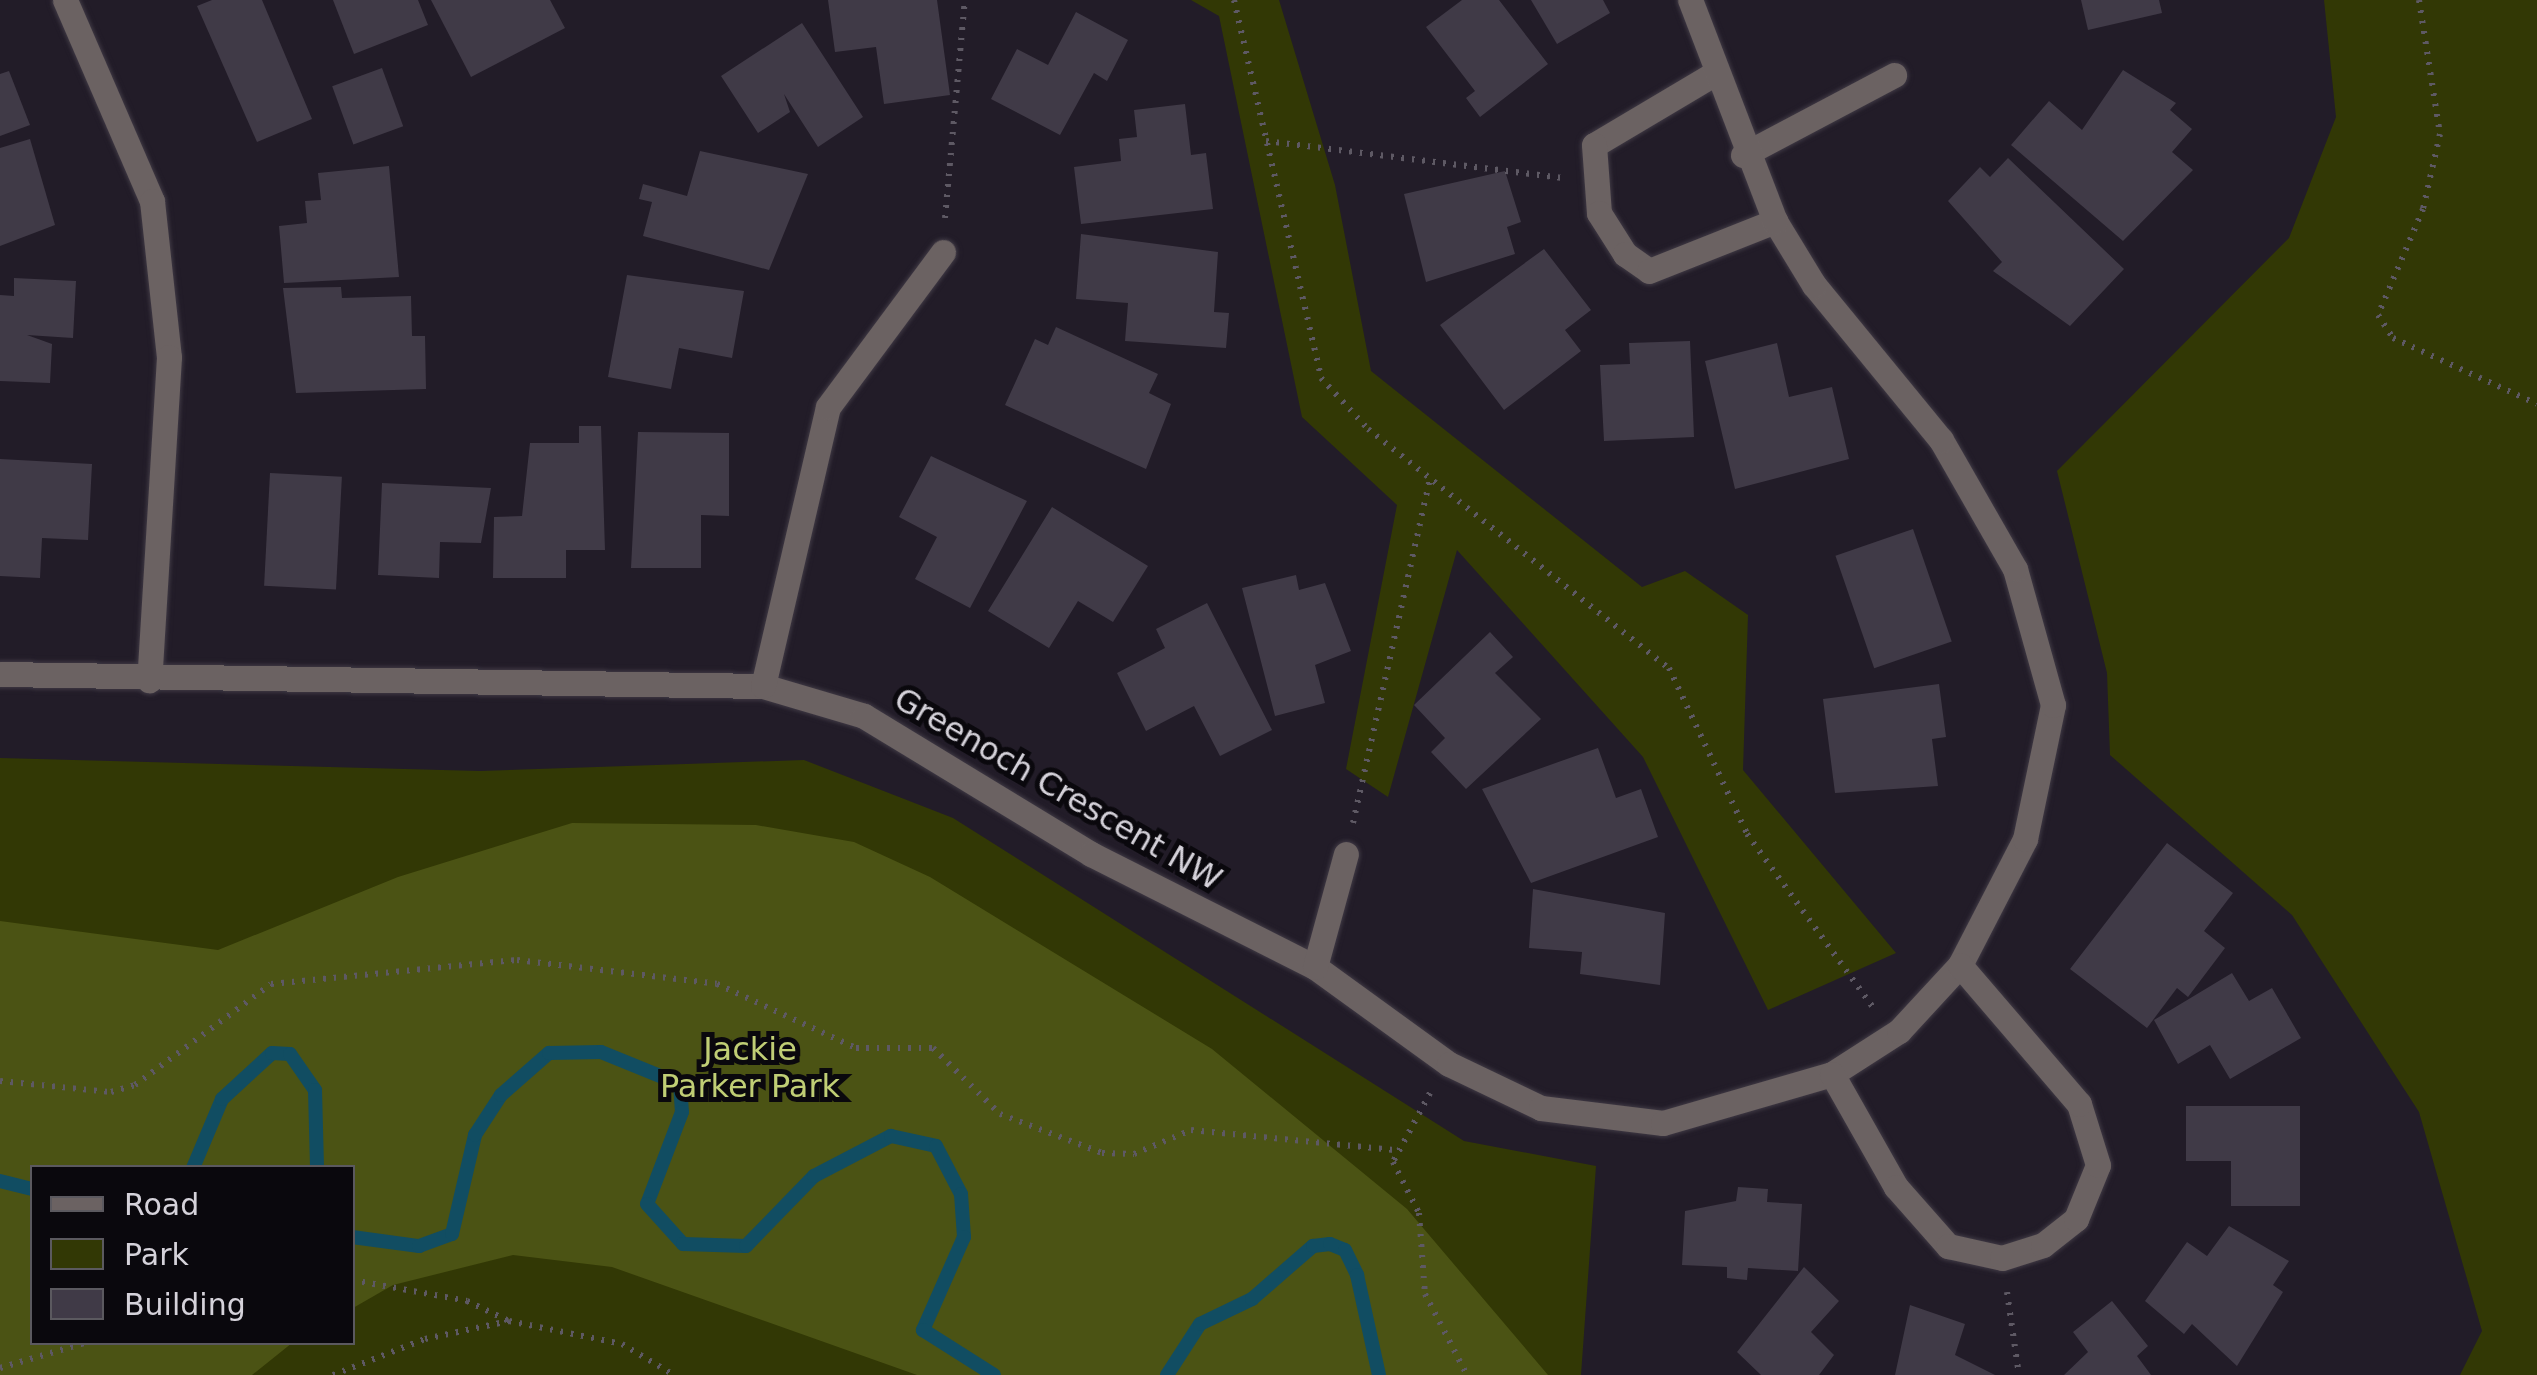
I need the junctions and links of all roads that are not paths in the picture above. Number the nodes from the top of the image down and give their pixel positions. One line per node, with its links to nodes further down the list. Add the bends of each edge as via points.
1 (65, 0): 9 (street, via 152,201 169,358)
2 (1690, 0): 4 (street, Greenoch Crescent NW)
3 (1894, 75): 5 (street)
4 (1712, 76): 5 (street, Greenoch Crescent NW); 6 (street, via 1594,145 1599,213 1625,254 1649,271)
5 (1743, 154): 6 (street, Greenoch Crescent NW)
6 (1775, 221): 12 (street, Greenoch Crescent NW, via 1950,456 2015,569 2053,705 2024,839)
7 (943, 252): 10 (street, via 828,407)
8 (0, 674): 9 (street, Greenoch Crescent NW)
9 (150, 680): 10 (street, Greenoch Crescent NW)
10 (762, 686): 13 (street, Greenoch Crescent NW, via 864,716 1091,854)
11 (1346, 854): 13 (street)
12 (1960, 965): 14 (street, Greenoch Crescent NW, via 1899,1030); 14 (street, via 2079,1104 2098,1166 2076,1219 2043,1245 2002,1258 1948,1246 1896,1187)
13 (1315, 966): 14 (street, Greenoch Crescent NW, via 1449,1064 1541,1108 1663,1123)
14 (1832, 1074)

